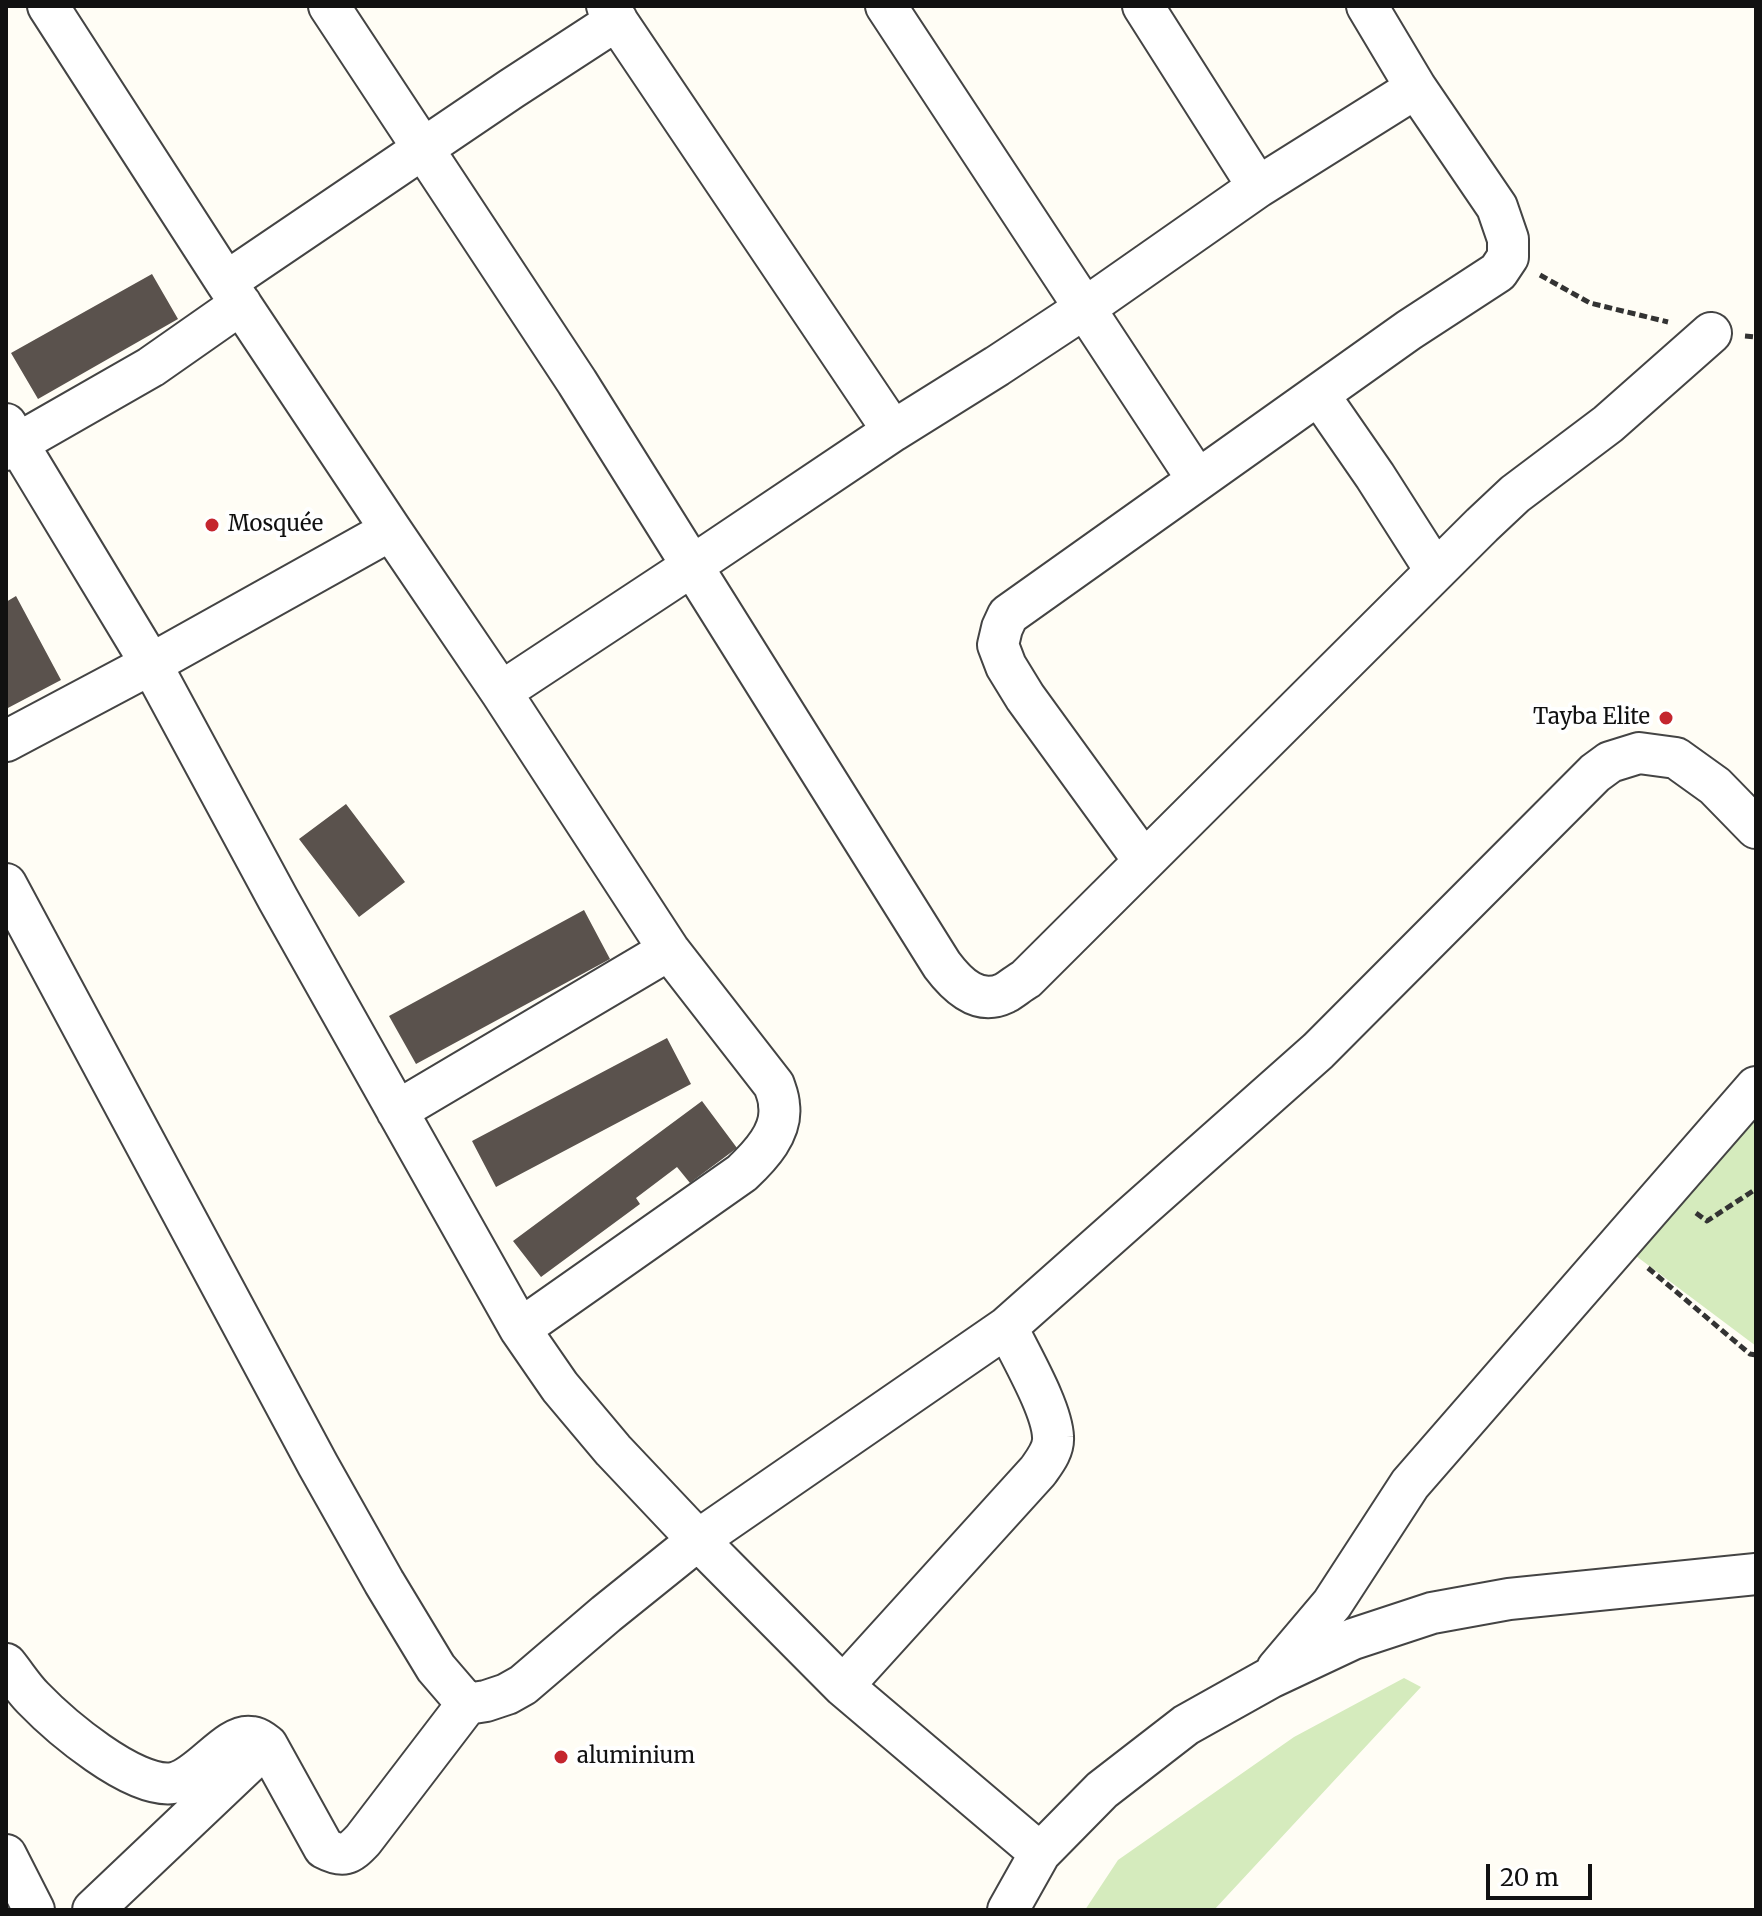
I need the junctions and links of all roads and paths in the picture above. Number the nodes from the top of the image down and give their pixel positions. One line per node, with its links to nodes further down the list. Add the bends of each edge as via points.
1 (48, 6): 11 (street)
2 (329, 6): 8 (street)
3 (886, 6): 12 (street)
4 (1143, 6): 9 (street)
5 (1367, 6): 7 (street)
6 (612, 13): 8 (street); 16 (street)
7 (1416, 88): 9 (street); 10 (street, via 1497,207)
8 (424, 148): 11 (street); 20 (street)
9 (1258, 187): 12 (street)
10 (1508, 257): 13 (path, via 1590,303); 15 (street, via 1498,272)
11 (234, 293): 17 (street, via 151,367); 19 (street)
12 (1085, 308): 16 (street); 18 (street)
13 (1711, 333): 14 (path); 21 (street, via 1608,424 1515,494)
14 (1756, 337)
15 (1319, 395): 18 (street); 21 (street)
16 (893, 431): 20 (street)
17 (10, 440): 22 (street)
18 (1197, 479): 26 (street, via 1008,615 998,645 1025,697)
19 (391, 530): 22 (street); 23 (street)
20 (692, 566): 23 (street); 26 (street, via 955,984 979,997 1003,994 1026,979)
21 (1435, 570): 26 (street)
22 (151, 664): 24 (street); 30 (street)
23 (501, 692): 28 (street)
24 (6, 741)
25 (1756, 828): 34 (street, via 1715,786 1676,758 1639,753 1610,762 1318,1051)
26 (1144, 861)
27 (6, 884): 42 (street, via 384,1582 436,1668)
28 (669, 950): 30 (street); 35 (street, via 774,1085 780,1107 772,1137 742,1173)
29 (1756, 1087): 32 (street)
30 (397, 1111): 35 (street)
31 (1756, 1189): 32 (path, via 1707,1221)
32 (1667, 1191): 33 (street)
33 (1620, 1244): 36 (path); 40 (street, via 1410,1484 1332,1604)
34 (1007, 1327): 37 (street); 41 (street, via 1050,1420 1050,1454)
35 (520, 1329): 37 (street, via 613,1450)
36 (1756, 1355)
37 (698, 1540): 41 (street); 42 (street, via 523,1685)
38 (1756, 1574): 40 (street, via 1509,1599 1432,1613 1353,1639)
39 (6, 1664): 43 (street, via 63,1727 114,1763 157,1783 175,1783 194,1773 241,1737)
40 (1270, 1678): 44 (street, via 1174,1734 1102,1790)
41 (843, 1686): 44 (street)
42 (467, 1704): 43 (street, via 363,1840 344,1855 324,1848)
43 (267, 1745): 47 (street)
44 (1040, 1853): 48 (street)
45 (6, 1855): 46 (street)
46 (34, 1910)
47 (93, 1910)
48 (1008, 1910)

